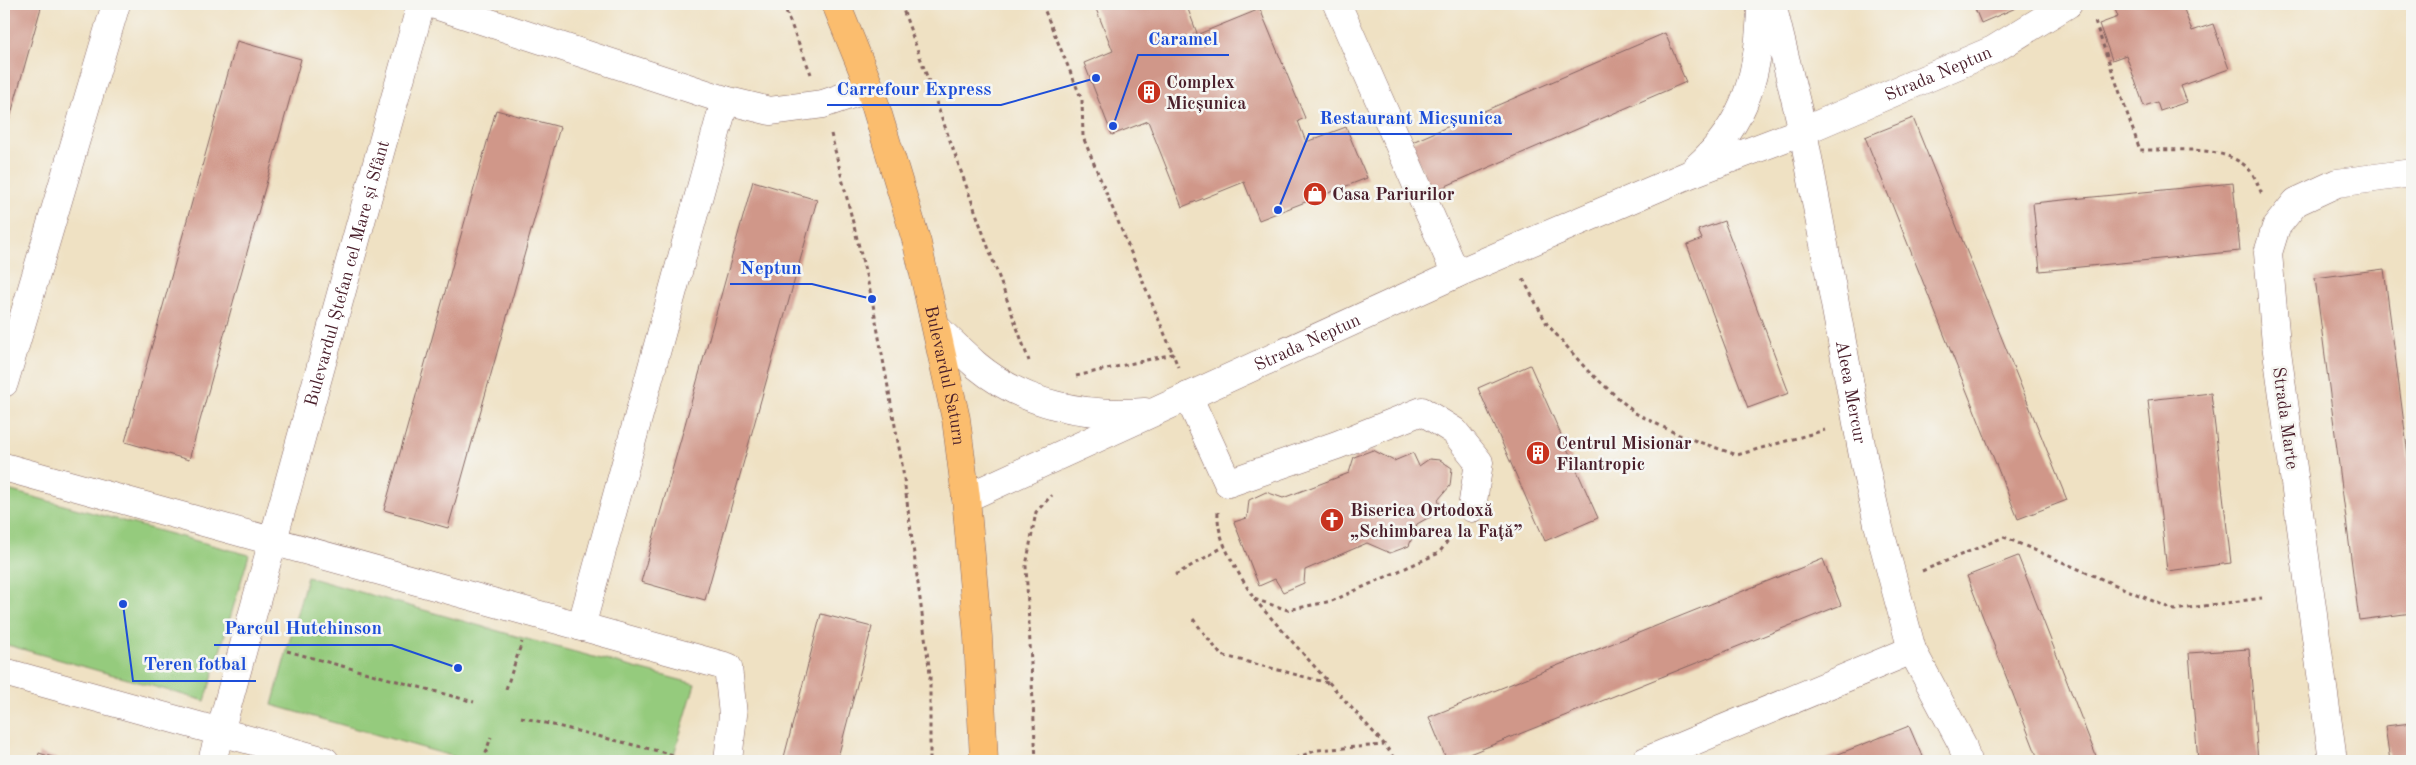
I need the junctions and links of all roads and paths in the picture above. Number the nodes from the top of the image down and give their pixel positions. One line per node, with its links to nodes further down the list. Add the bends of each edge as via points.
1 (116, 4): 26 (street)
2 (421, 4): 35 (street, Bulevardul Ștefan cel Mare și Sfânt)
3 (432, 4): 14 (street)
4 (783, 4): 15 (path)
5 (836, 4): 13 (main road, Bulevardul Saturn)
6 (901, 4): 24 (path)
7 (1042, 4): 23 (path, via 1082,100 1083,137)
8 (1337, 4): 21 (street)
9 (1761, 4): 18 (street, Strada Neptun, via 1758,53 1743,107 1712,154)
10 (1772, 4): 16 (street)
11 (2068, 4): 16 (street, Strada Neptun, via 1993,50)
12 (2094, 18): 19 (path, via 2140,150 2211,151 2240,161 2252,173)
13 (870, 88): 15 (street); 22 (main road, Bulevardul Saturn, via 917,243)
14 (725, 100): 15 (street, via 770,111); 43 (street)
15 (823, 104): 59 (path, via 872,299 902,464 930,674)
16 (1802, 131): 18 (street, Strada Neptun); 29 (street, Aleea Mercur)
17 (2412, 173): 19 (street, Strada Marte, via 2337,183 2296,202)
18 (1690, 174): 20 (street, Strada Neptun)
19 (2276, 227): 66 (street, Strada Marte, via 2268,253 2276,344)
20 (1509, 251): 21 (street, Strada Neptun); 29 (path, via 1547,324 1588,371 1634,413 1737,455)
21 (1456, 274): 27 (street, Strada Neptun)
22 (937, 328): 28 (street, Strada Neptun, via 977,366 1036,400 1069,410 1113,414); 32 (main road, Bulevardul Saturn, via 956,419)
23 (1173, 354): 25 (path); 27 (path)
24 (1030, 364)
25 (1072, 376)
26 (4, 383)
27 (1188, 396): 28 (street, Strada Neptun); 31 (street)
28 (1157, 411): 32 (street, Strada Neptun)
29 (1858, 421): 38 (street, Aleea Mercur, via 1864,461)
30 (4, 467): 35 (street)
31 (1228, 483): 33 (street, via 1422,411 1454,431 1479,462); 36 (path, via 1219,498 1217,520)
32 (966, 498): 60 (main road, Bulevardul Saturn)
33 (1472, 508): 40 (path, via 1439,553 1332,601 1288,610)
34 (1036, 512): 61 (path, via 1026,566)
35 (272, 541): 41 (street); 51 (street, Bulevardul Ștefan cel Mare și Sfânt)
36 (1225, 546): 37 (path); 40 (path)
37 (1175, 575)
38 (1894, 582): 39 (path, via 2004,537 2174,610); 44 (street, Aleea Mercur)
39 (2262, 598)
40 (1254, 599): 47 (path)
41 (526, 612): 43 (street); 48 (path, via 523,638)
42 (1193, 619): 47 (path, via 1220,655)
43 (581, 627): 58 (street, via 728,668 733,715)
44 (1912, 650): 64 (street); 65 (street, Aleea Mercur, via 1962,744)
45 (287, 651): 49 (path)
46 (4, 672): 51 (street)
47 (1329, 683): 53 (path)
48 (506, 689)
49 (474, 702)
50 (521, 716): 54 (path)
51 (220, 732): 55 (street, Bulevardul Ștefan cel Mare și Sfânt); 56 (street)
52 (491, 737): 57 (path)
53 (1385, 745): 62 (path, via 1317,750); 63 (path)
54 (674, 755)
55 (212, 761)
56 (325, 761)
57 (482, 761)
58 (728, 761)
59 (930, 761)
60 (984, 761)
61 (1036, 761)
62 (1288, 761)
63 (1396, 761)
64 (1646, 761)
65 (1967, 761)
66 (2333, 761)

